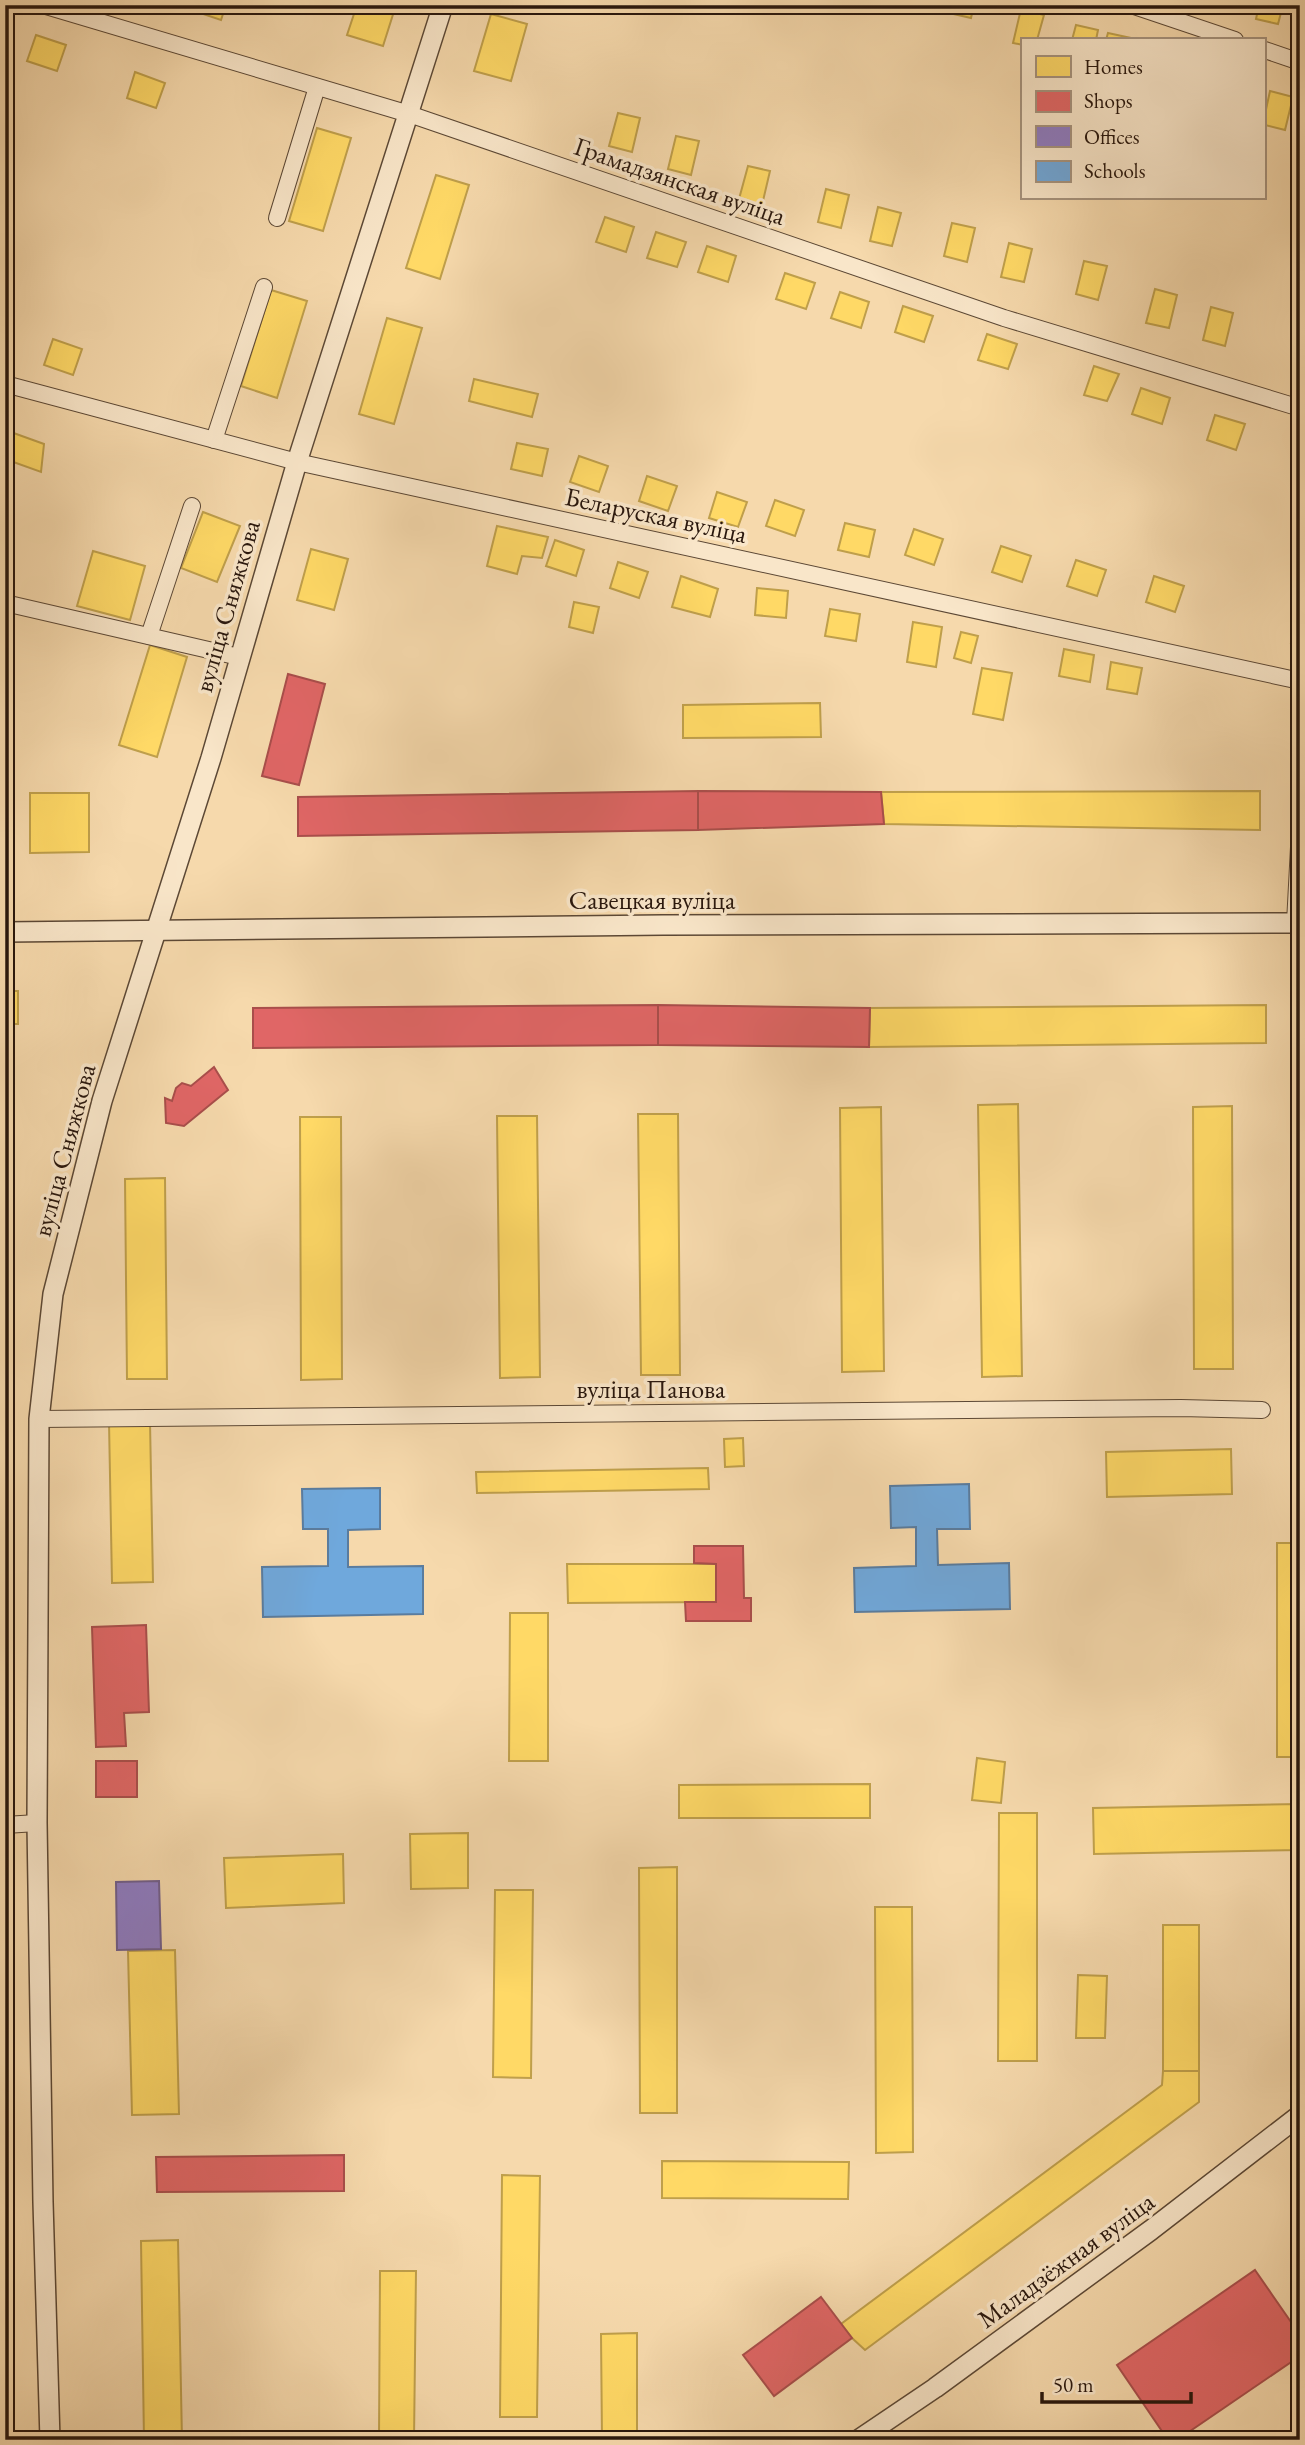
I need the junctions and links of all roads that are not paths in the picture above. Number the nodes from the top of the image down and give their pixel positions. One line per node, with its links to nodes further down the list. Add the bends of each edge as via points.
1 (43, 5): 7 (street, Грамадзянская вуліца)
2 (443, 5): 8 (street, вуліца Сняжкова)
3 (1131, 5): 4 (street)
4 (1229, 38)
5 (1266, 50): 6 (street)
6 (1300, 62)
7 (317, 87): 8 (street, Грамадзянская вуліца); 9 (street)
8 (409, 114): 12 (street, Грамадзянская вуліца, via 1004,318); 14 (street, вуліца Сняжкова)
9 (277, 218)
10 (264, 287): 13 (street)
11 (5, 384): 13 (street, Беларуская вуліца)
12 (1300, 408)
13 (214, 440): 14 (street, Беларуская вуліца)
14 (297, 462): 18 (street, вуліца Сняжкова); 19 (street, Беларуская вуліца)
15 (192, 506): 17 (street)
16 (5, 603): 17 (street)
17 (149, 636): 18 (street)
18 (239, 657): 22 (street, вуліца Сняжкова)
19 (1300, 681)
20 (1300, 828): 21 (street)
21 (1297, 923): 22 (street, Савецкая вуліца)
22 (155, 931): 23 (street, Савецкая вуліца); 25 (street, вуліца Сняжкова, via 102,1101 53,1294)
23 (5, 932)
24 (1262, 1410): 25 (street, вуліца Панова)
25 (40, 1419): 26 (street, вуліца Сняжкова)
26 (37, 1823): 27 (street); 29 (street, вуліца Сняжкова)
27 (5, 1825)
28 (1300, 2115): 30 (street, Маладзёжная вуліца, via 1151,2230)
29 (50, 2440)
30 (858, 2440)

